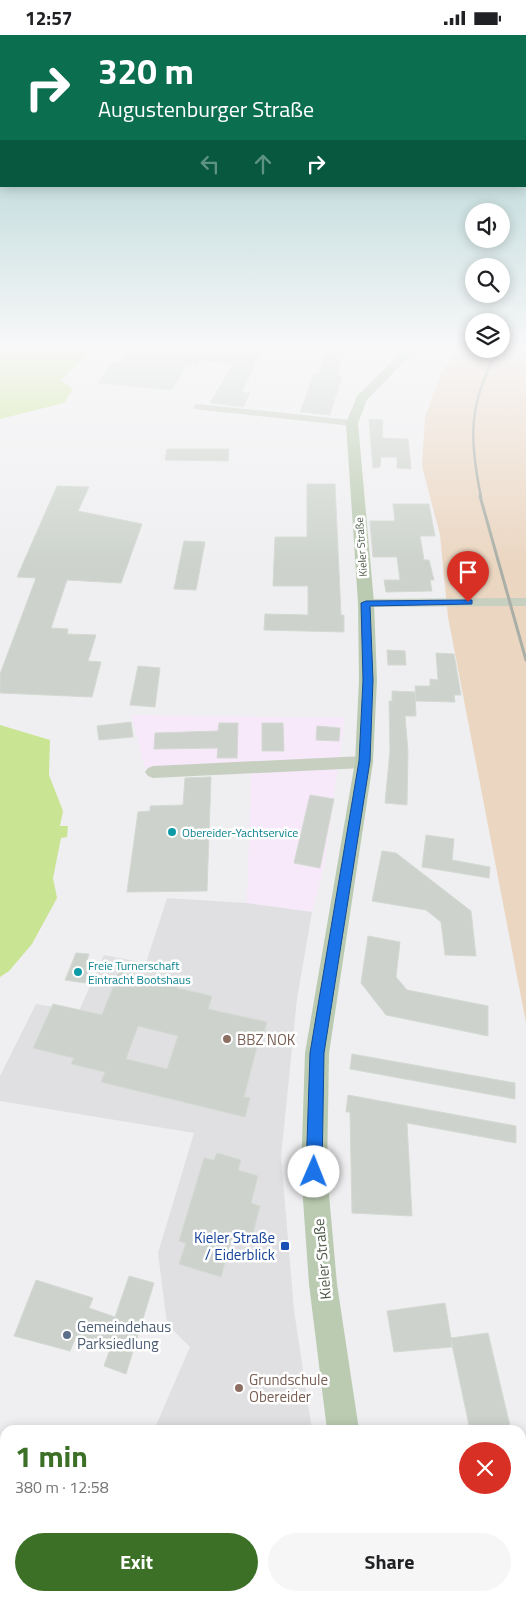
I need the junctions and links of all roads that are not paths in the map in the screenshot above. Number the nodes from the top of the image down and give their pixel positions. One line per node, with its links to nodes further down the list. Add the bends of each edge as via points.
1 (305, 418): 3 (street)
2 (354, 418): 3 (main road, Kieler Straße)
3 (352, 423): 5 (main road, Kieler Straße)
4 (526, 602): 5 (street)
5 (366, 603): 6 (main road, Kieler Straße, via 368,680)
6 (364, 761): 7 (street); 8 (main road, Kieler Straße, via 317,1053 314,1172 323,1285)
7 (153, 772)
8 (342, 1425)

